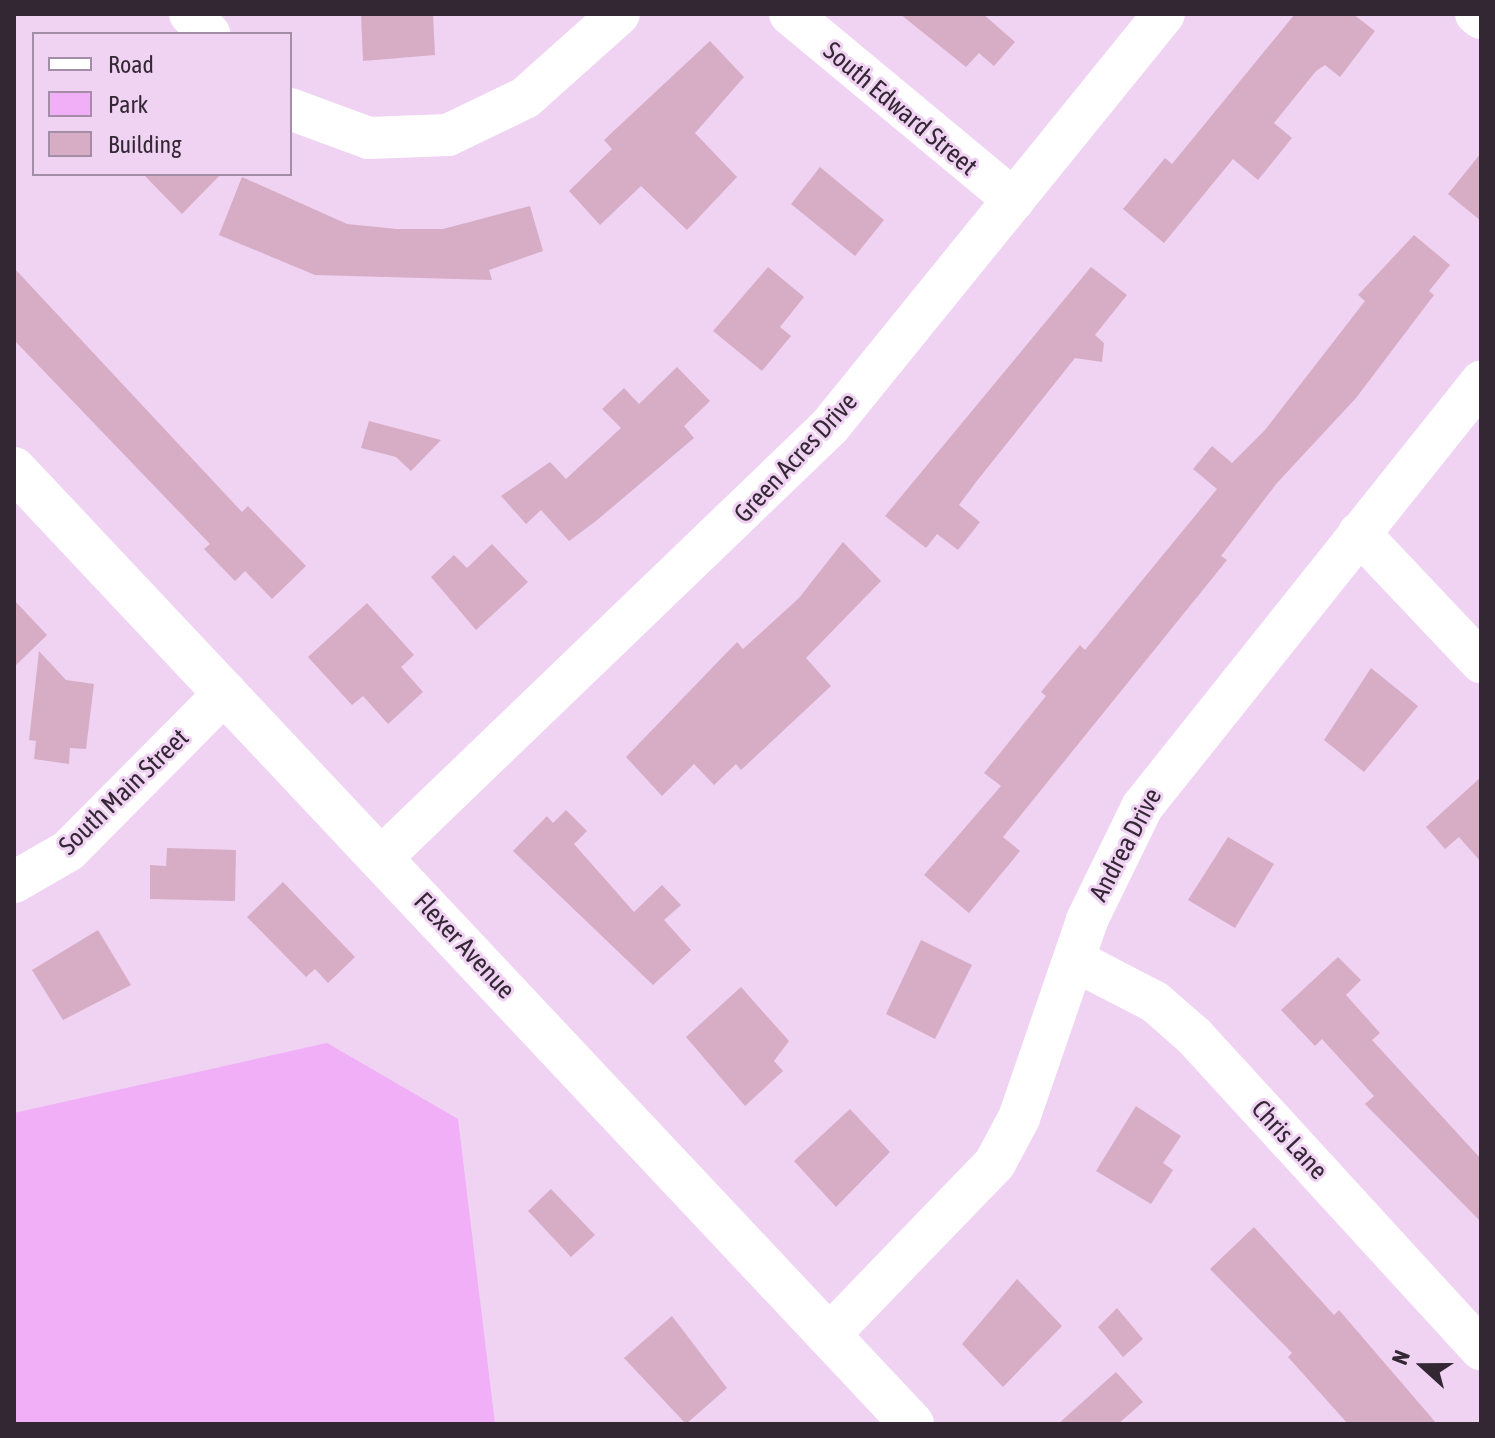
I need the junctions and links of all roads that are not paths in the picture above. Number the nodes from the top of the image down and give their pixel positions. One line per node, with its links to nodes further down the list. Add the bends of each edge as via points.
1 (190, 14): 5 (street)
2 (619, 14): 6 (street, via 525,98 448,135 369,138)
3 (790, 14): 7 (street, South Edward Street)
4 (1164, 14): 7 (street, Green Acres Drive)
5 (207, 32)
6 (292, 110)
7 (1014, 200): 13 (street, Green Acres Drive, via 770,491)
8 (1481, 382): 10 (street, Andrea Drive)
9 (14, 469): 12 (street, Flexer Avenue)
10 (1359, 533): 11 (street); 15 (street, Andrea Drive, via 1142,807 1111,862)
11 (1481, 662)
12 (226, 692): 13 (street, Flexer Avenue); 14 (street, South Main Street, via 68,851)
13 (381, 858): 16 (street, Flexer Avenue)
14 (14, 882)
15 (1074, 960): 16 (street, Andrea Drive, via 1019,1118 995,1163); 17 (street, Chris Lane, via 1155,1002 1194,1036)
16 (829, 1335): 18 (street, Flexer Avenue)
17 (1481, 1349)
18 (912, 1424)

